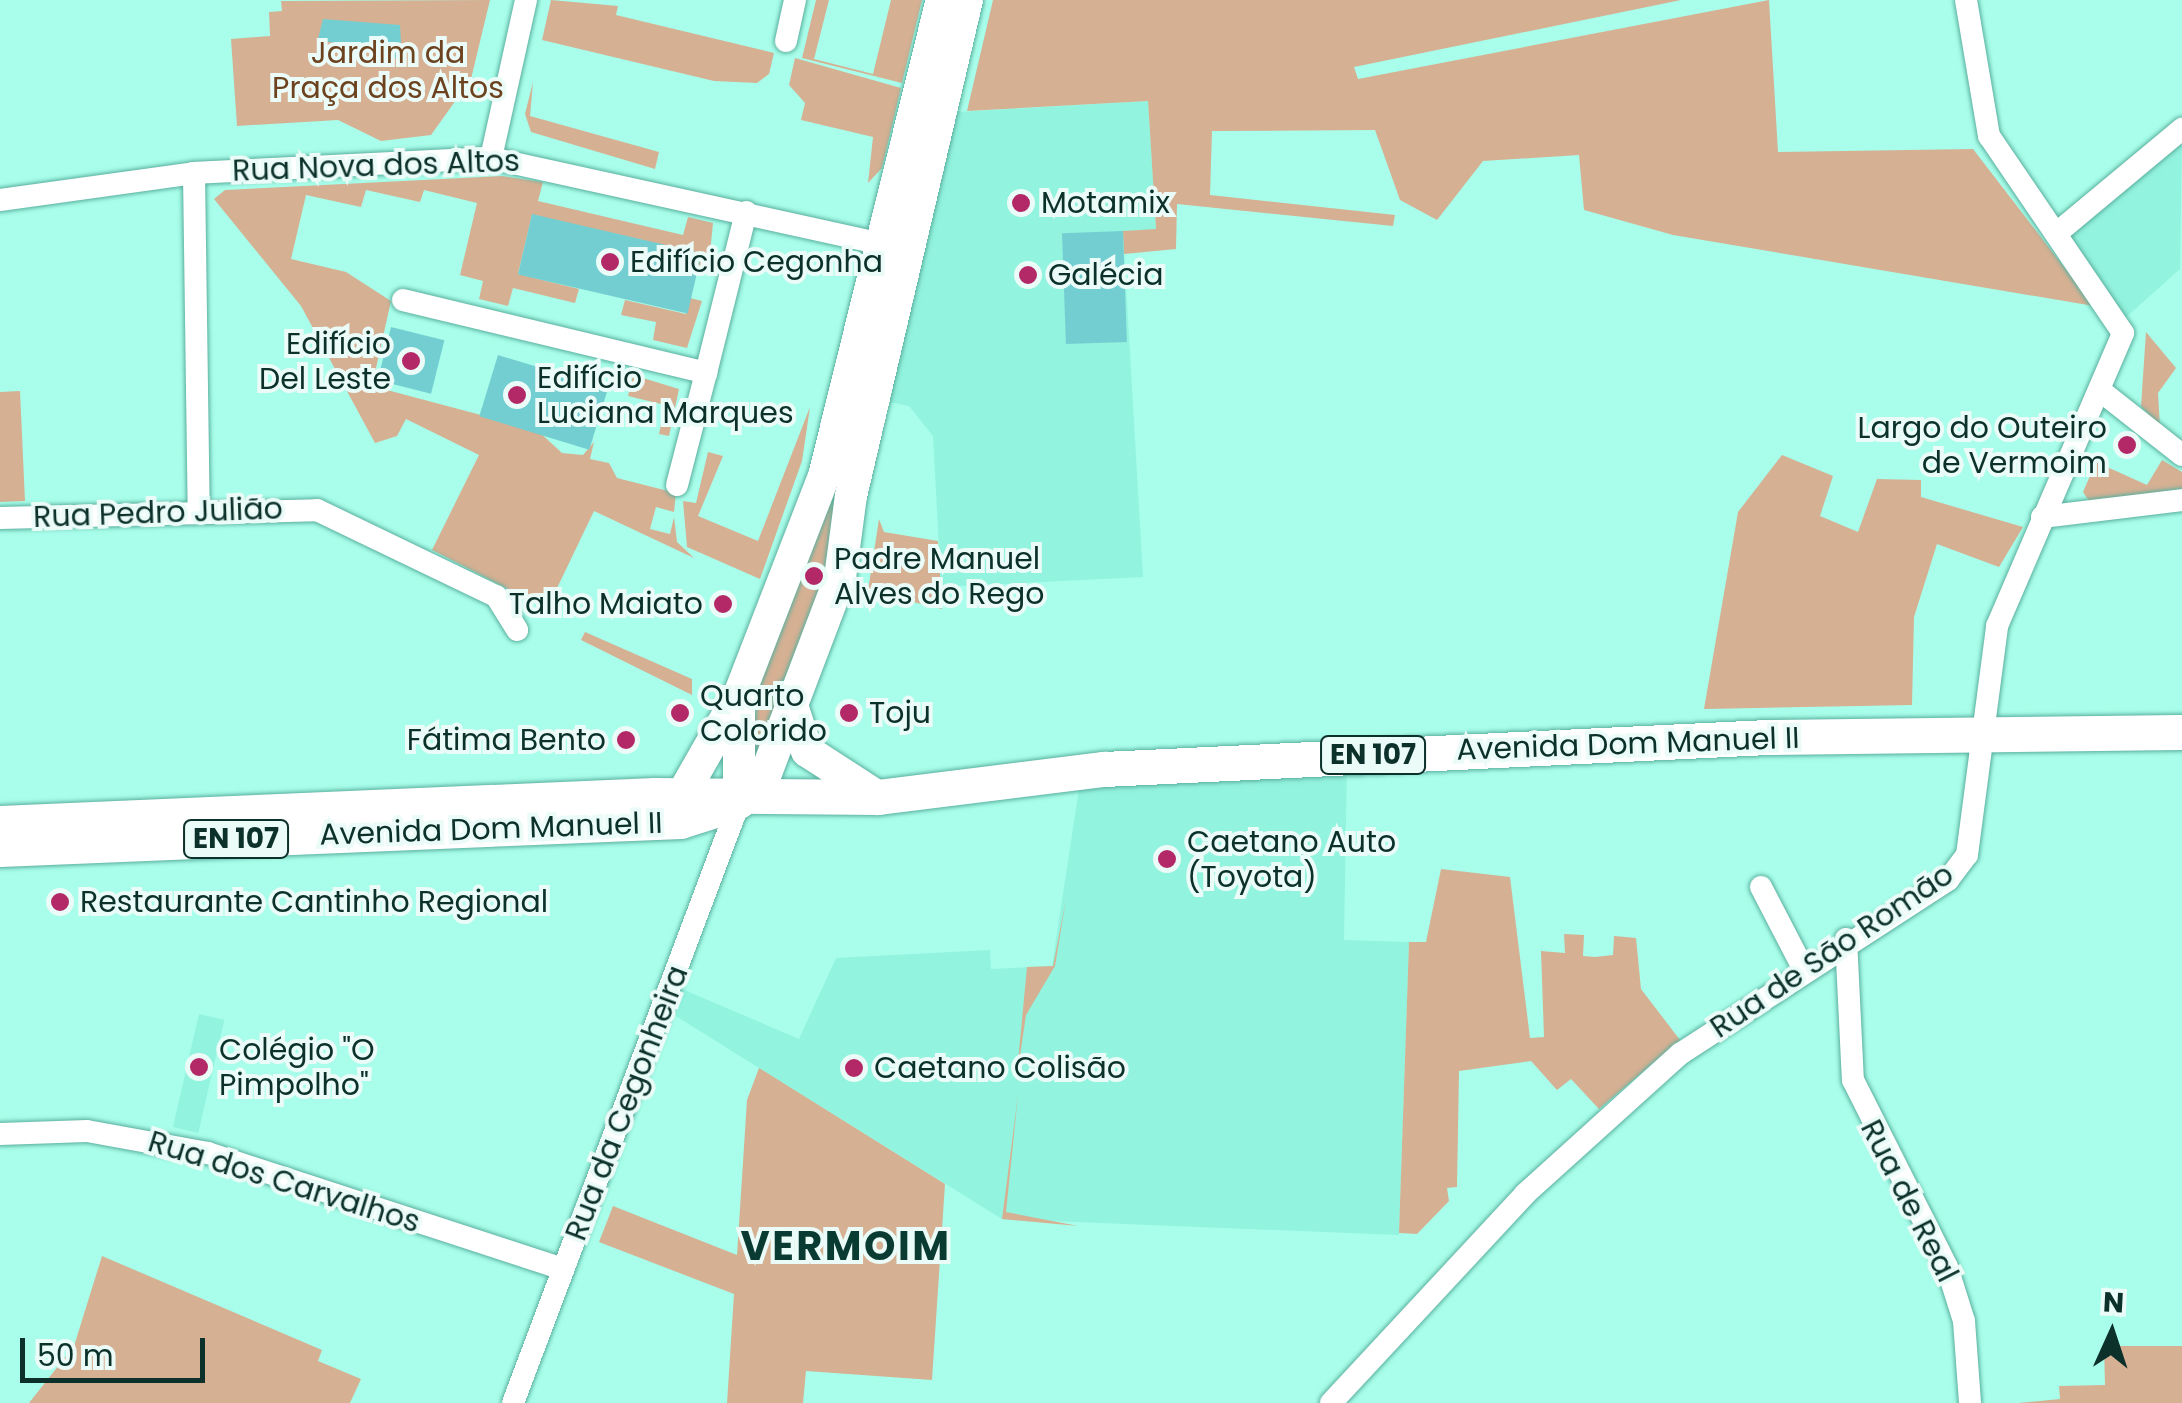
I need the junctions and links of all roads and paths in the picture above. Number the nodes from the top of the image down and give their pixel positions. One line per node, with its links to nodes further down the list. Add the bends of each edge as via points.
1 (526, 0): 8 (street)
2 (796, 0): 6 (street)
3 (942, 0): 13 (main road)
4 (966, 0): 13 (main road)
5 (1966, 0): 12 (street, Rua de São Romão, via 1989,136)
6 (786, 41)
7 (2182, 129): 12 (street)
8 (490, 158): 9 (street, Rua Nova dos Altos); 11 (street, Rua Nova dos Altos)
9 (194, 173): 10 (street, Rua Nova dos Altos); 20 (street)
10 (0, 200)
11 (746, 212): 13 (street, Rua Nova dos Altos); 15 (street)
12 (2057, 233): 16 (street, Rua de São Romão, via 2119,314 2122,350)
13 (896, 247): 24 (main road, via 824,476); 25 (main road, via 840,578)
14 (403, 300): 15 (street)
15 (706, 373): 18 (street)
16 (2102, 392): 17 (street); 21 (street, Rua de São Romão)
17 (2182, 456)
18 (678, 485)
19 (2182, 500): 21 (street)
20 (199, 511): 22 (street, Rua Pedro Julião); 23 (street, Rua Pedro Julião, via 296,508 335,517 496,596)
21 (2042, 517): 27 (street, Rua de São Romão, via 1998,626)
22 (0, 518)
23 (516, 630)
24 (740, 695): 28 (main road); 30 (main road)
25 (789, 696): 29 (main road, via 807,750); 30 (main road, via 760,789)
26 (2182, 732): 27 (main road, EN 107)
27 (1978, 738): 29 (main road, Avenida Dom Manuel II / EN 107, via 1768,737 1104,770); 34 (street, Rua de São Romão, via 1963,864)
28 (682, 795): 30 (main road, Avenida Dom Manuel II); 31 (main road, Avenida Dom Manuel II)
29 (878, 797): 30 (main road, Avenida Dom Manuel II / EN 107)
30 (740, 803): 32 (main road, Avenida Dom Manuel II / EN 107, via 680,822); 37 (street, Rua da Cegonheira)
31 (0, 822)
32 (0, 849)
33 (1761, 887): 35 (street)
34 (1846, 939): 35 (street, Rua de São Romão); 40 (street, Rua de Real, via 1854,1080 1866,1122 1942,1256 1964,1321)
35 (1803, 968): 39 (street, Rua de São Romão, via 1680,1054 1578,1145)
36 (0, 1134): 37 (street, Rua dos Carvalhos, via 87,1130 208,1154)
37 (562, 1268): 38 (street, Rua da Cegonheira)
38 (513, 1403)
39 (1331, 1403)
40 (1970, 1403)

